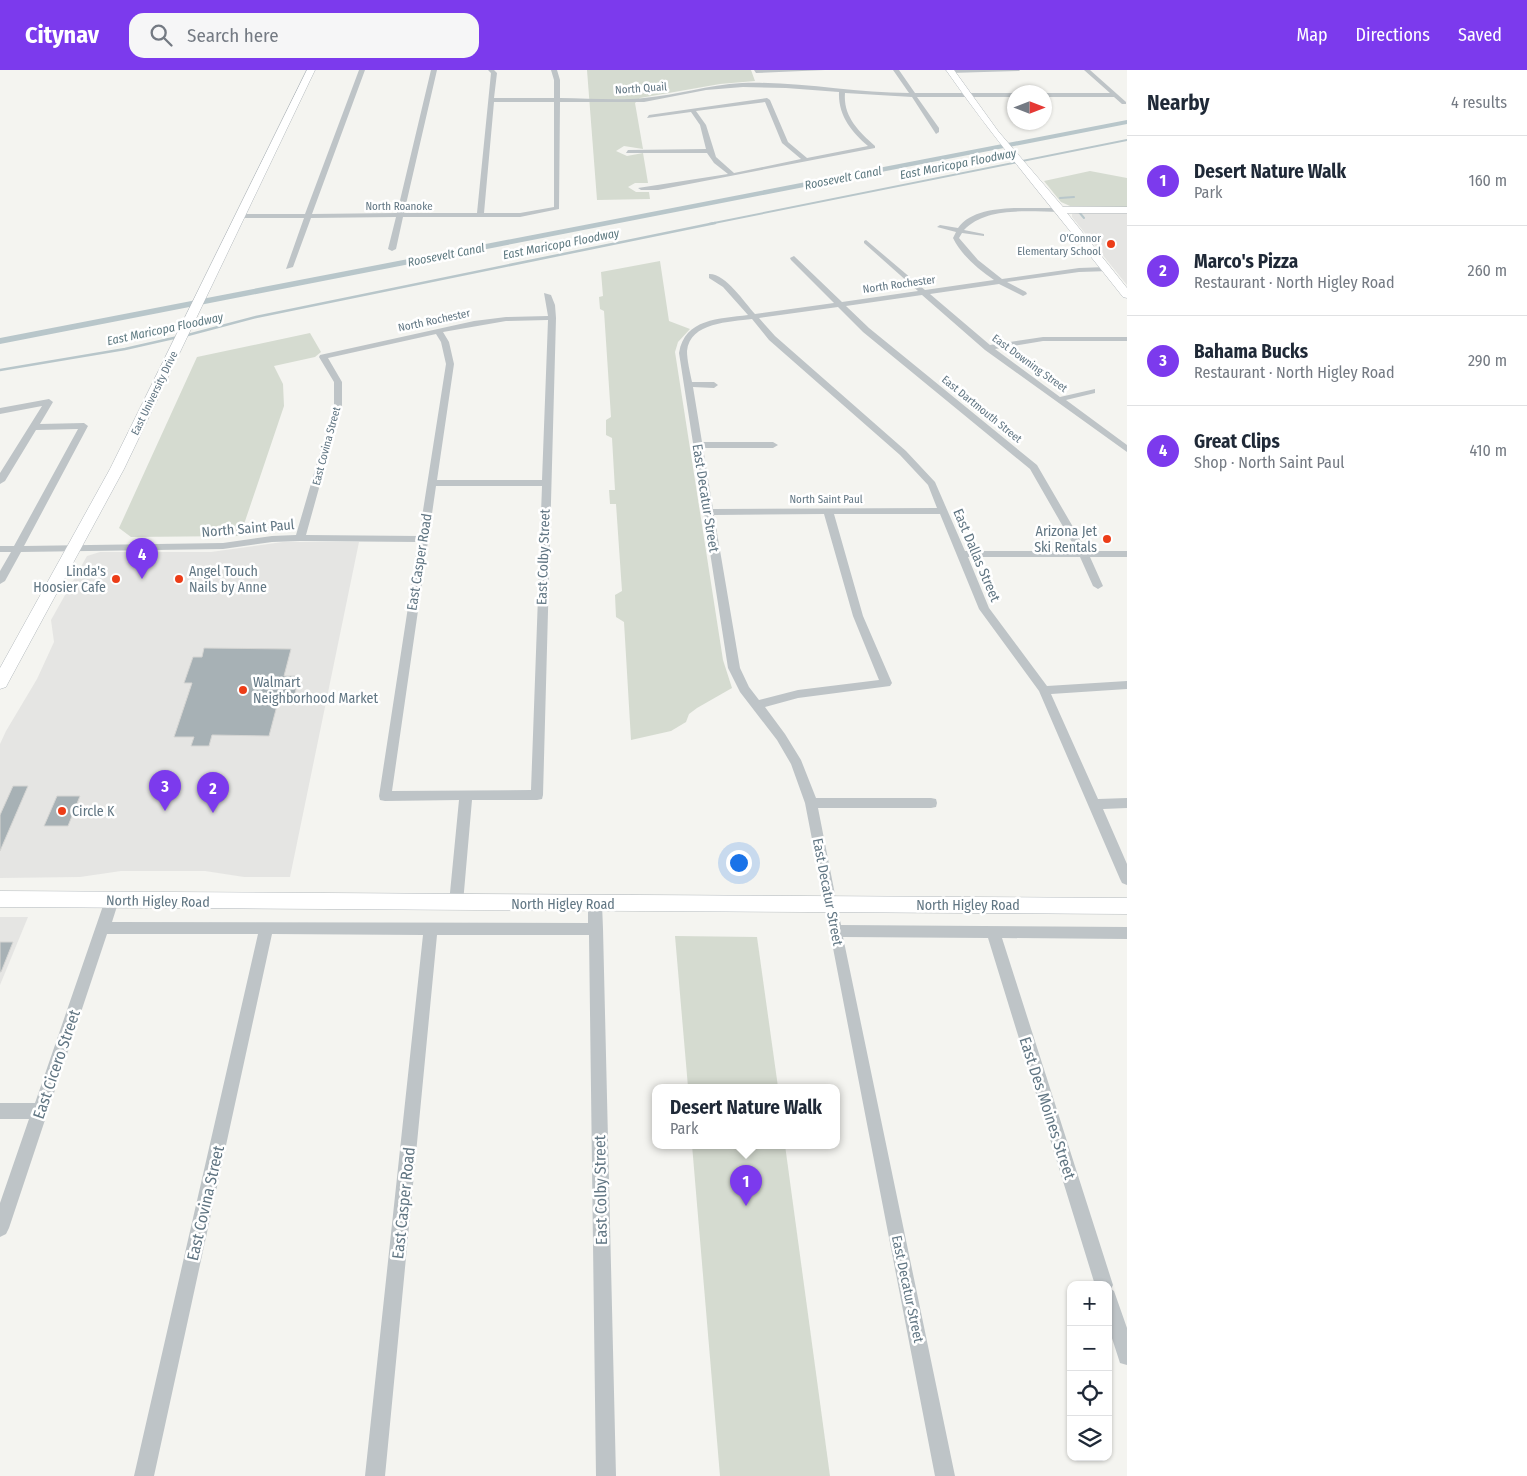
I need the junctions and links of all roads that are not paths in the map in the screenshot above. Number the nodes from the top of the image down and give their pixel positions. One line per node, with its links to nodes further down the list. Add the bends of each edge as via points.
1 (311, 70): 36 (main road, East University Drive)
2 (362, 70): 37 (street)
3 (434, 70): 38 (street)
4 (491, 70): 22 (street, via 494,73)
5 (554, 70): 23 (street)
6 (822, 70): 10 (street)
7 (896, 70): 16 (street)
8 (950, 70): 11 (street); 17 (main road)
9 (1087, 70): 20 (street)
10 (756, 71): 12 (street)
11 (1017, 71)
12 (762, 85): 13 (street, North Quail); 14 (street, North Quail)
13 (706, 88): 15 (street); 23 (street, North Quail, via 644,100)
14 (842, 92): 16 (street, North Quail); 31 (street, via 840,104 856,132 873,147)
15 (714, 93)
16 (913, 95): 17 (street, North Quail); 28 (street)
17 (969, 95): 18 (street, North Quail); 34 (main road, via 1006,146)
18 (1007, 95)
19 (1052, 95): 20 (street)
20 (1114, 95): 25 (street)
21 (723, 97): 24 (street)
22 (492, 100): 23 (street, North Quail); 39 (street)
23 (557, 100): 39 (street, North Roanoke, via 557,208 520,215)
24 (731, 102): 26 (street); 31 (street, via 767,100 786,144)
25 (1124, 103)
26 (693, 111): 27 (street); 29 (street, via 704,124)
27 (650, 118)
28 (936, 132)
29 (709, 151): 30 (street); 32 (street, via 718,165)
30 (628, 152)
31 (807, 160): 32 (street)
32 (733, 175): 33 (street)
33 (641, 188)
34 (1060, 210): 35 (main road); 41 (street, via 995,213 969,220); 47 (main road)
35 (1127, 210)
36 (240, 216): 37 (street, North Roanoke); 81 (main road, East University Drive)
37 (307, 216): 38 (street, North Roanoke); 46 (street)
38 (399, 216): 39 (street, North Roanoke); 44 (street)
39 (480, 216)
40 (940, 226): 41 (street)
41 (958, 230): 42 (street); 49 (street, via 956,238 962,249)
42 (982, 235)
43 (866, 242): 50 (street, East Downing Street)
44 (392, 250)
45 (794, 258): 54 (street, East Dartmouth Street)
46 (289, 266)
47 (1106, 269): 49 (street, North Rochester); 53 (main road)
48 (712, 276): 55 (street, East Dallas Street, via 726,285)
49 (1000, 281): 50 (street, North Rochester); 51 (street)
50 (922, 292): 54 (street, North Rochester); 60 (street, East Downing Street)
51 (1023, 294)
52 (547, 295): 56 (street, East Colby Street, via 552,305)
53 (1127, 295)
54 (840, 304): 55 (street, North Rochester); 83 (street, East Dartmouth Street, via 866,330 1034,467)
55 (752, 317): 57 (street, North Rochester); 75 (street, East Dallas Street, via 919,469 932,484)
56 (552, 318): 58 (street, North Rochester, via 506,319); 73 (street, East Colby Street)
57 (695, 329): 62 (street, East Decatur Street, via 688,334 684,344)
58 (438, 331): 61 (street, North Rochester); 72 (street, East Casper Road, via 445,342 450,364)
59 (1127, 338): 60 (street, via 1044,339)
60 (988, 348): 65 (street, East Downing Street)
61 (323, 357): 77 (street, East Covina Street, via 338,382 338,405)
62 (688, 384): 63 (street); 68 (street, East Decatur Street)
63 (714, 385)
64 (1092, 391): 65 (street)
65 (1061, 399): 70 (street, East Downing Street)
66 (0, 411): 67 (street, via 49,402)
67 (33, 427): 71 (street); 80 (street, via 84,426)
68 (697, 445): 69 (street); 76 (street, East Decatur Street)
69 (773, 445)
70 (1127, 449)
71 (0, 481)
72 (431, 483): 73 (street); 78 (street, East Casper Road)
73 (545, 483): 92 (street, East Colby Street, via 537,795)
74 (828, 511): 75 (street, North Saint Paul); 76 (street, North Saint Paul); 91 (street, via 858,616 886,683 798,694)
75 (944, 511): 84 (street, East Dallas Street)
76 (708, 512): 91 (street, East Decatur Street, via 734,668 744,689)
77 (300, 538): 78 (street, North Saint Paul); 81 (street, North Saint Paul, via 222,546)
78 (422, 539): 92 (street, East Casper Road, via 385,796)
79 (0, 542): 80 (street)
80 (19, 546): 81 (street, North Saint Paul, via 54,550); 82 (street); 86 (street)
81 (76, 547): 88 (main road, East University Drive)
82 (0, 549)
83 (1083, 553): 84 (street); 85 (street); 87 (street, East Dartmouth Street)
84 (960, 554): 90 (street, East Dallas Street, via 984,610)
85 (1127, 554)
86 (0, 581)
87 (1098, 586)
88 (0, 683)
89 (1127, 685): 90 (street)
90 (1044, 690): 96 (street, East Dallas Street)
91 (757, 705): 93 (street, East Decatur Street, via 782,737)
92 (466, 797): 100 (street)
93 (812, 803): 94 (street); 102 (street, East Decatur Street)
94 (931, 803)
95 (1127, 803): 96 (street)
96 (1096, 804): 97 (street, East Dallas Street)
97 (1127, 879)
98 (0, 898): 99 (main road, North Higley Road)
99 (112, 900): 100 (main road, North Higley Road); 104 (street, East Cicero Street)
100 (456, 903): 101 (main road, North Higley Road)
101 (595, 904): 102 (main road, North Higley Road); 105 (street, East Colby Street)
102 (829, 905): 103 (main road, North Higley Road); 108 (street, East Decatur Street)
103 (1127, 906)
104 (102, 928): 106 (street, North Higley Road); 111 (street, East Cicero Street)
105 (596, 929): 107 (street, North Higley Road); 119 (street, East Colby Street)
106 (266, 930): 107 (street, North Higley Road); 117 (street, East Covina Street)
107 (431, 930): 118 (street, East Casper Road)
108 (835, 931): 109 (street, North Higley Road); 120 (street, East Decatur Street)
109 (993, 932): 110 (street, North Higley Road); 114 (street, East Des Moines Street)
110 (1127, 932)
111 (40, 1110): 112 (street); 113 (street, East Cicero Street)
112 (0, 1111)
113 (0, 1228)
114 (1103, 1281)
115 (1112, 1309): 116 (street)
116 (1127, 1356)
117 (144, 1476)
118 (375, 1476)
119 (606, 1476)
120 (946, 1476)

